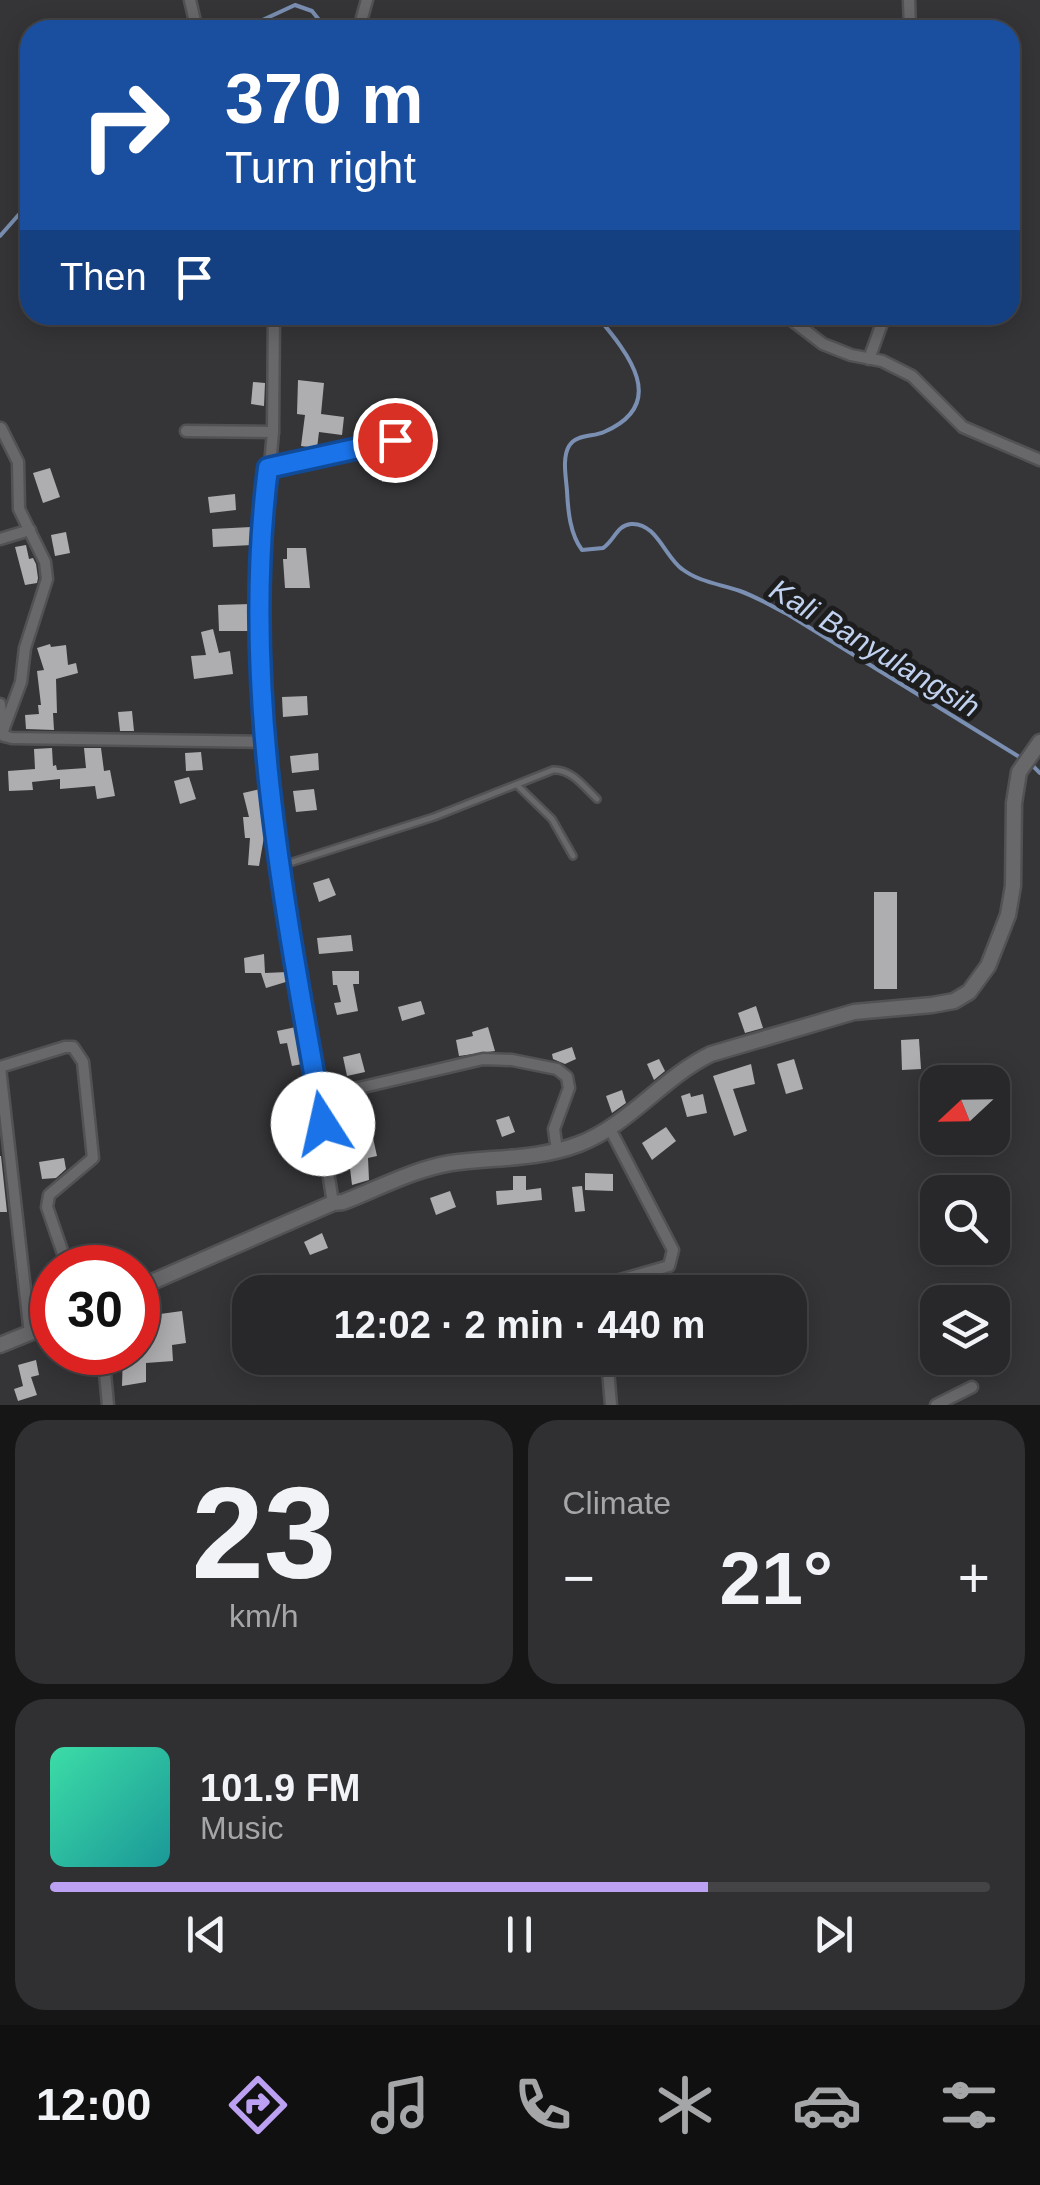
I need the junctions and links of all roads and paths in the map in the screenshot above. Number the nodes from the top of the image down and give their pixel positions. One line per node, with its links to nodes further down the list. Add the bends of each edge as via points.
1 (274, 325): 7 (street)
2 (798, 325): 4 (street, via 823,344)
3 (882, 325): 4 (street)
4 (869, 359): 9 (street, via 912,376 964,427)
5 (0, 428): 11 (street, via 18,462 20,509)
6 (186, 431): 7 (street)
7 (273, 432): 10 (street)
8 (395, 440): 10 (street)
9 (1040, 460)
10 (268, 468): 15 (street, via 258,586)
11 (30, 530): 12 (street); 14 (street, via 48,579)
12 (0, 538)
13 (0, 704): 14 (street)
14 (3, 735): 15 (street)
15 (264, 742): 20 (street)
16 (1036, 746): 23 (street, via 1019,772 1008,915 988,966 969,992 932,1005 854,1012 711,1054)
17 (517, 785): 18 (lane, via 564,770); 19 (lane, via 552,819); 20 (lane)
18 (597, 800)
19 (573, 856)
20 (280, 866): 22 (street)
21 (0, 1067): 26 (street, via 65,1047 73,1047 83,1062 94,1158 49,1195); 29 (street)
22 (318, 1092): 24 (street, via 483,1059 557,1068 569,1088 554,1129); 25 (street)
23 (610, 1127): 24 (street); 27 (street, via 673,1250 669,1266)
24 (557, 1150): 25 (street, via 451,1163)
25 (333, 1203): 28 (street)
26 (60, 1245)
27 (638, 1275)
28 (160, 1278)
29 (30, 1334): 30 (street)
30 (0, 1345)
31 (105, 1375): 34 (street)
32 (608, 1375): 35 (street)
33 (972, 1387): 36 (street)
34 (108, 1405)
35 (610, 1405)
36 (936, 1405)

